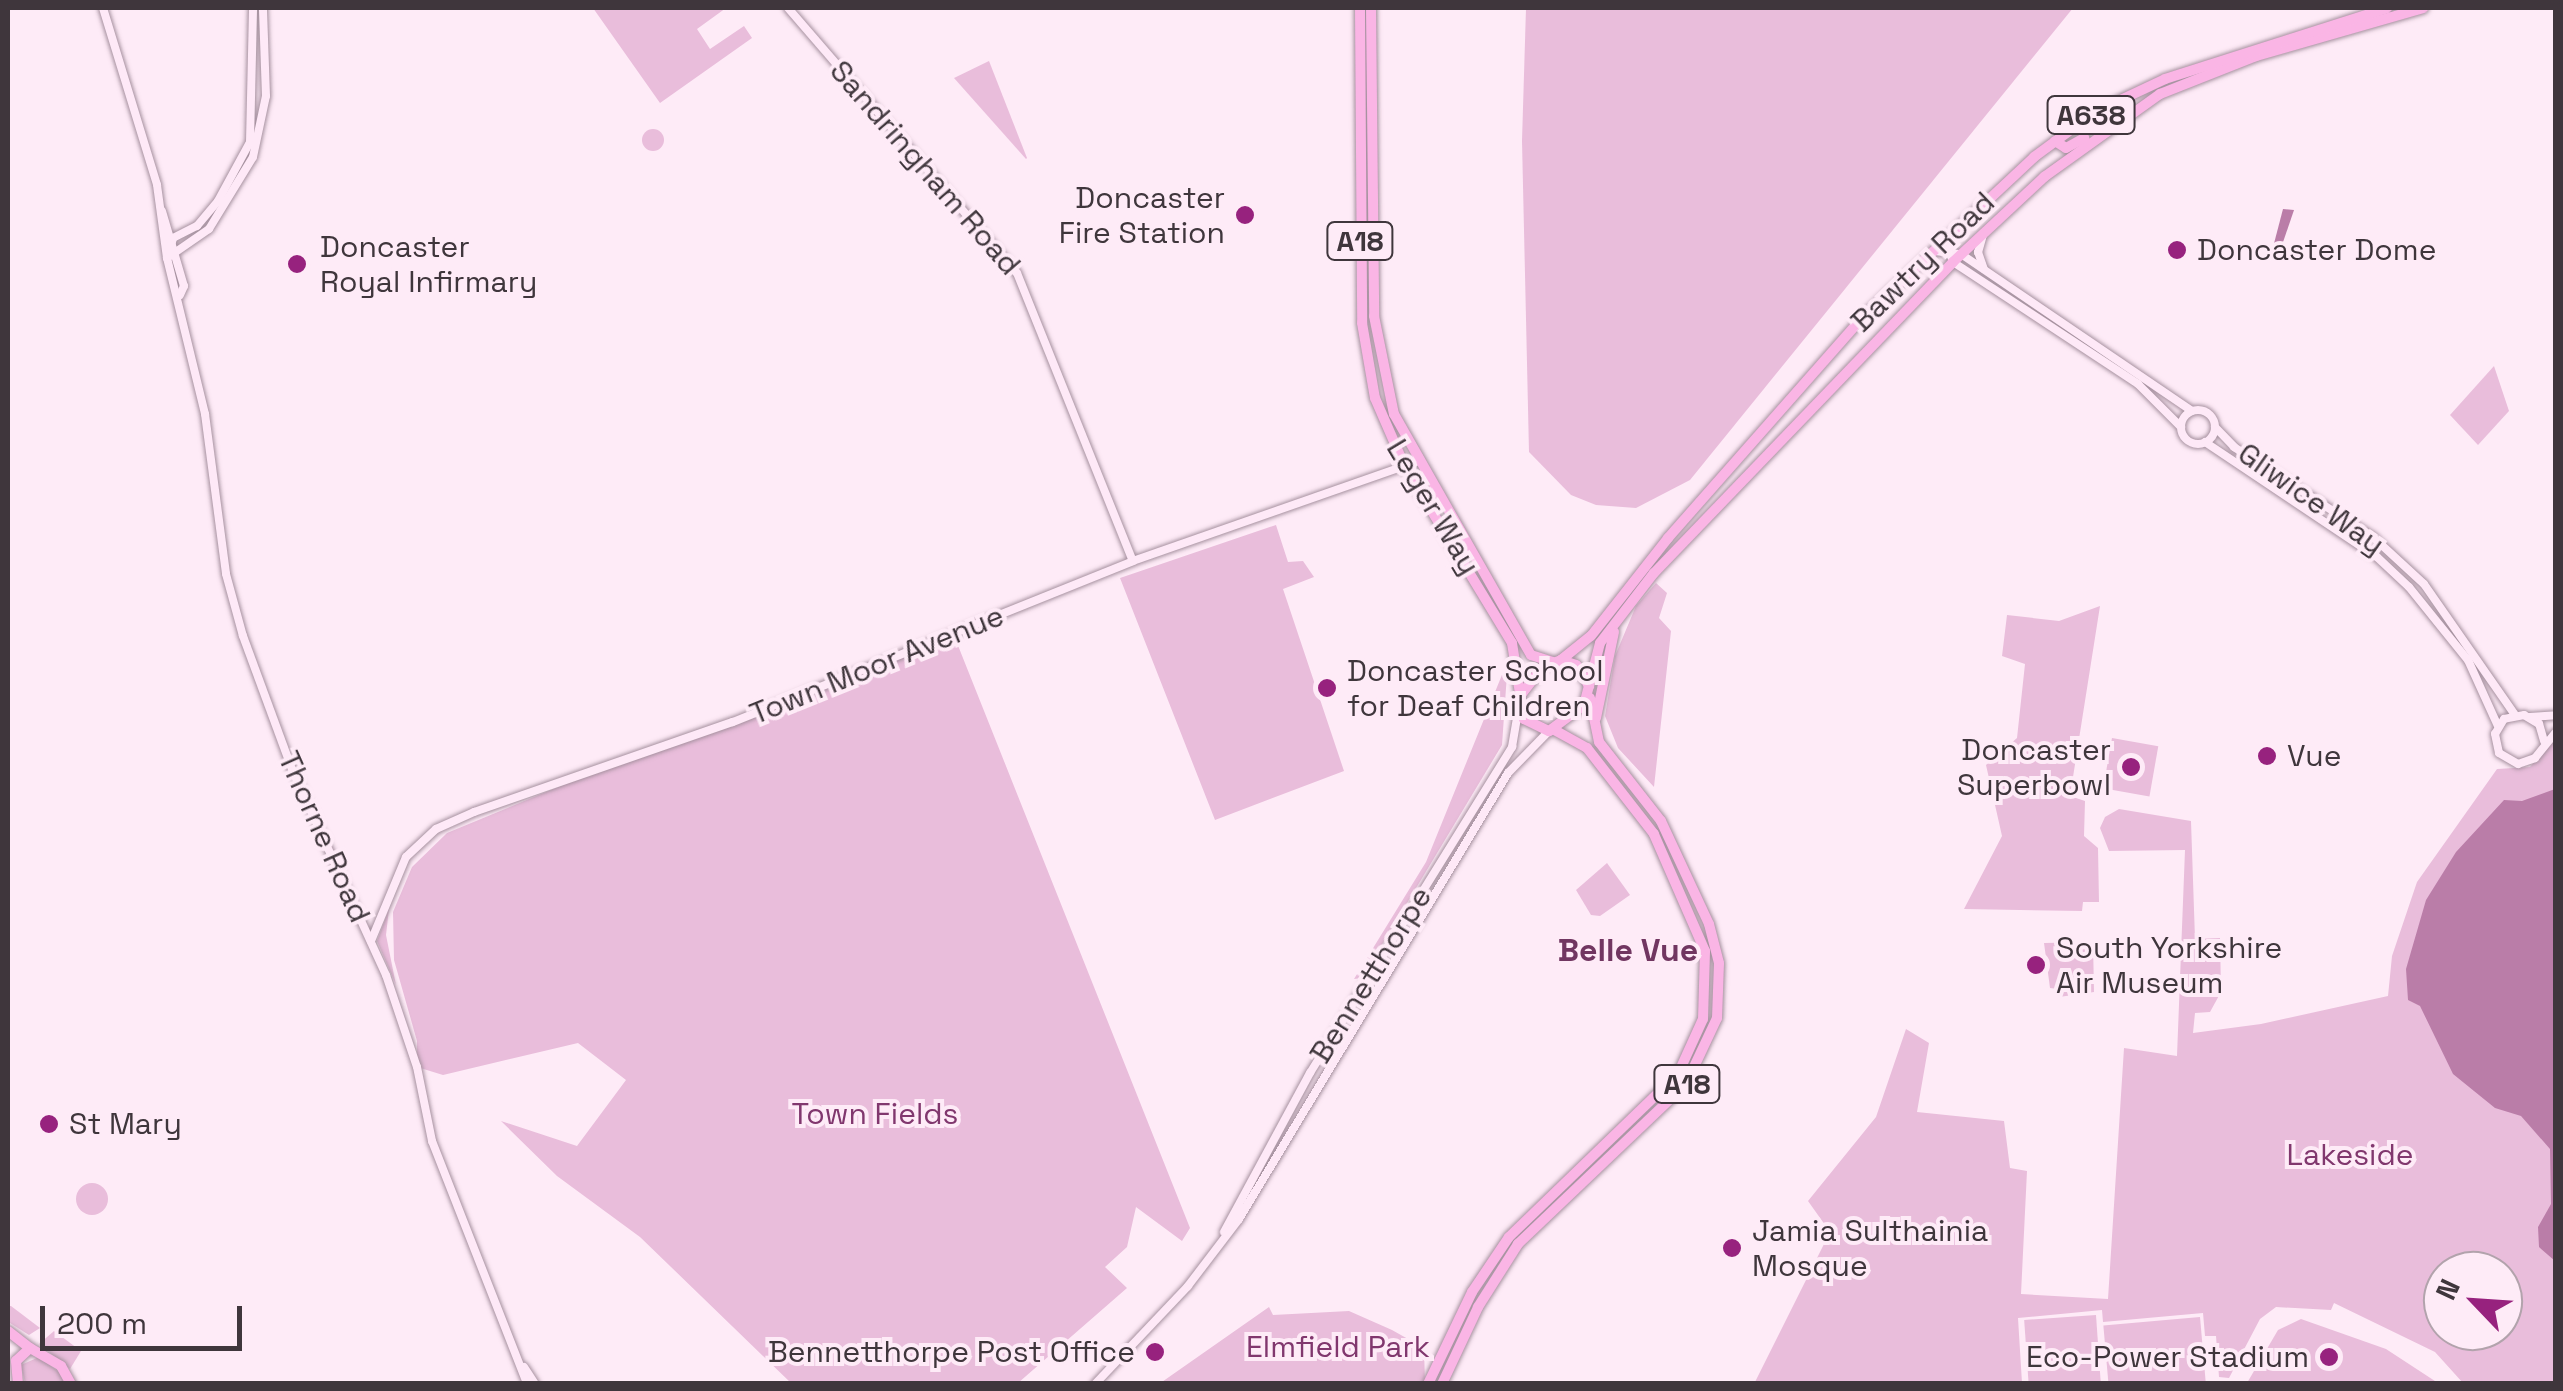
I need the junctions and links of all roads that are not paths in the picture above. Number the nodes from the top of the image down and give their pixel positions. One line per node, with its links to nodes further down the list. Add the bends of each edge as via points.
1 (103, 8): 11 (street, Thorne Road)
2 (254, 8): 14 (street, via 250,142 218,201 197,226)
3 (263, 8): 17 (street, via 266,96 258,145 208,229)
4 (788, 8): 29 (street, Sandringham Road, via 1017,273)
5 (1360, 8): 28 (highway, Leger Way / A18, via 1362,324 1374,398)
6 (1370, 8): 28 (highway, Leger Way / A18, via 1374,316)
7 (2387, 8): 10 (highway, Bawtry Road / A638, via 2164,79 2094,112)
8 (2422, 8): 9 (highway, Bawtry Road / A638, via 2256,56 2160,94)
9 (2112, 123): 10 (highway, via 2066,148); 13 (highway, Bawtry Road / A638)
10 (2055, 141): 12 (highway, Bawtry Road / A638)
11 (162, 211): 14 (street, Thorne Road); 18 (street, Thorne Road)
12 (1949, 231): 15 (street); 16 (highway, Bawtry Road / A638)
13 (1985, 231): 19 (highway, Bawtry Road / A638); 20 (street, via 1978,252)
14 (173, 238): 17 (street, Thorne Road); 18 (street)
15 (1947, 250): 16 (street); 19 (street)
16 (1926, 254): 31 (highway, Bawtry Road / A638, via 1677,527 1592,636)
17 (177, 255): 18 (street); 21 (street, Thorne Road)
18 (167, 258): 21 (street, Thorne Road)
19 (1957, 258): 20 (street); 23 (street); 30 (highway, Bawtry Road / A638)
20 (1984, 270): 22 (street)
21 (180, 295): 43 (street, Thorne Road, via 237,616 294,772)
22 (2055, 315): 23 (street); 24 (street)
23 (2057, 329): 25 (street, via 2153,395)
24 (2192, 411): 25 (street); 26 (street, via 2209,413)
25 (2182, 427): 27 (street, via 2186,438)
26 (2215, 427): 27 (street); 34 (street, Gliwice Way, via 2234,447 2373,538 2424,584)
27 (2205, 442): 37 (street, Gliwice Way, via 2377,558 2409,587 2468,660)
28 (1410, 464): 29 (street, Town Moor Avenue); 31 (highway, Leger Way / A18, via 1531,656); 33 (highway, Leger Way / A18, via 1512,643)
29 (1133, 561): 42 (street, Town Moor Avenue, via 884,665 436,829 406,857)
30 (1628, 604): 32 (highway, Bawtry Road / A638, via 1600,644); 40 (highway, Bawtry Road, via 1606,648)
31 (1557, 661): 32 (highway, via 1576,665); 33 (highway, via 1532,676)
32 (1589, 690): 38 (highway, via 1575,716); 40 (highway, A18)
33 (1518, 704): 38 (highway, via 1531,725); 45 (street, Bennetthorpe, via 1512,747 1310,1073)
34 (2515, 714): 36 (street); 37 (street)
35 (2556, 715): 36 (street)
36 (2530, 717): 41 (street)
37 (2498, 726): 41 (street, via 2496,748 2510,762 2535,758)
38 (1551, 730): 45 (street, Bennetthorpe, via 1508,773); 54 (highway, A18, via 1587,748 1654,834 1704,950 1703,1019 1678,1074 1509,1237 1472,1292)
39 (2556, 732): 41 (street)
40 (1596, 734): 55 (highway, A18, via 1662,820 1709,924 1719,962 1717,1018 1686,1084 1518,1244 1478,1307)
41 (2544, 741)
42 (378, 916): 43 (street); 44 (street, Town Moor Avenue)
43 (362, 924): 44 (street, Thorne Road)
44 (371, 942): 48 (street, Thorne Road, via 401,1014 432,1141)
45 (1218, 1245): 53 (street, Bennetthorpe)
46 (8, 1331): 47 (highway)
47 (30, 1348): 49 (highway); 50 (highway, via 62,1366)
48 (522, 1363): 51 (street, Thorne Road); 52 (street, Thorne Road)
49 (13, 1375)
50 (71, 1384)
51 (527, 1384)
52 (535, 1384)
53 (1095, 1384)
54 (1428, 1384)
55 (1442, 1384)

